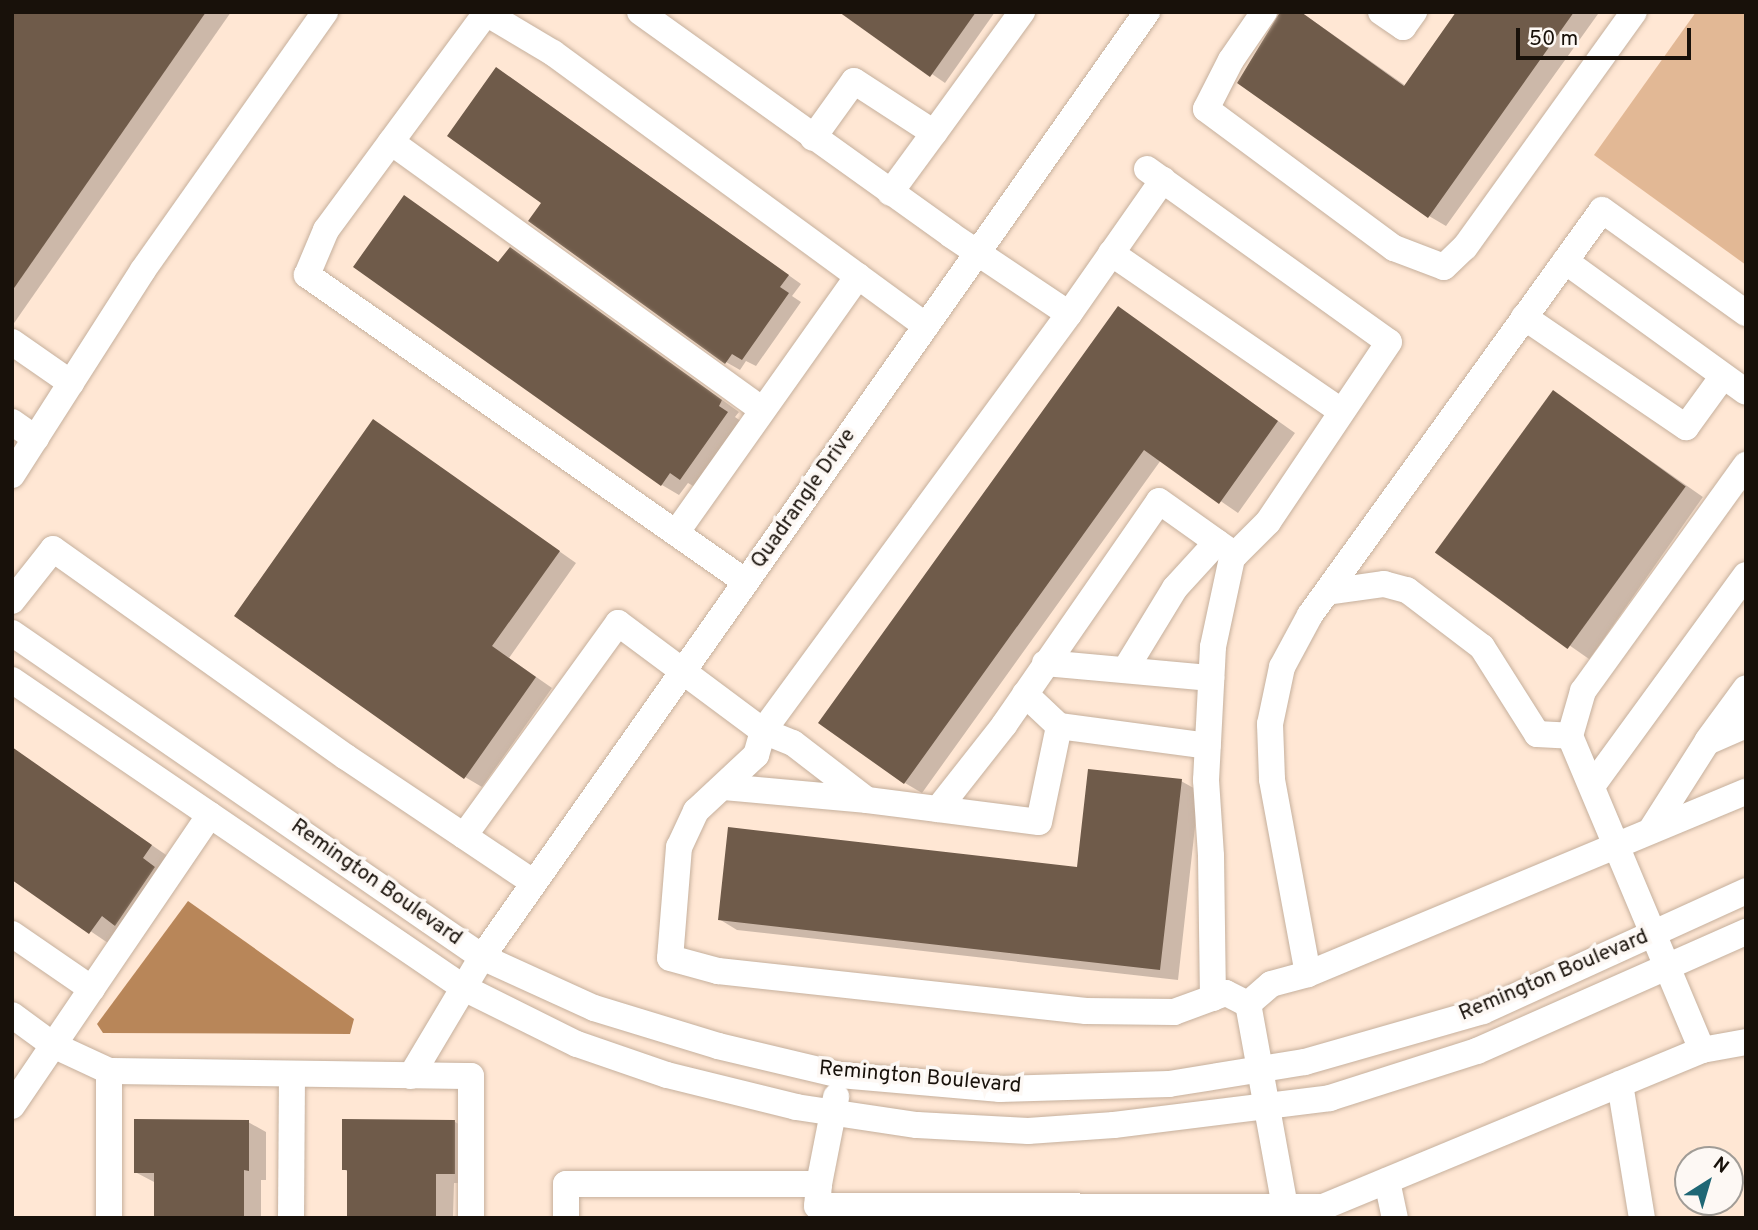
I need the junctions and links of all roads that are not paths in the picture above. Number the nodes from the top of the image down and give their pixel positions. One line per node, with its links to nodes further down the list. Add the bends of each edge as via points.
1 (325, 12): 23 (street, via 143,270)
2 (639, 12): 10 (street)
3 (1022, 12): 9 (street)
4 (1147, 12): 13 (street, Quadrangle Drive)
5 (1264, 12): 8 (street, via 1206,108 1394,248 1444,267 1465,247)
6 (1381, 12): 7 (street, via 1403,27)
7 (1414, 12)
8 (1634, 12)
9 (933, 133): 10 (street, via 854,81); 12 (street)
10 (813, 138): 12 (street)
11 (391, 142): 16 (street, via 486,13 553,53); 25 (street); 31 (street, via 326,230 307,275)
12 (890, 192): 13 (street)
13 (977, 253): 18 (street); 20 (street, Quadrangle Drive)
14 (1111, 253): 18 (street); 26 (street); 26 (street, via 1155,175 1389,342)
15 (1565, 261): 17 (street, via 1602,209); 19 (street); 22 (street)
16 (858, 276): 20 (street); 25 (street)
17 (1746, 313)
18 (1069, 314): 47 (street)
19 (1524, 317): 22 (street, via 1686,427); 35 (street)
20 (926, 326): 34 (street, Quadrangle Drive)
21 (12, 342): 23 (street)
22 (1723, 376): 24 (street)
23 (71, 383): 28 (street)
24 (1746, 392)
25 (764, 410): 31 (street)
26 (1341, 411): 32 (street, via 1268,522)
27 (12, 422): 28 (street)
28 (36, 439): 30 (street)
29 (1746, 465): 48 (street, via 1583,691)
30 (12, 474)
31 (676, 533): 34 (street)
32 (1226, 549): 38 (street, via 1158,501); 39 (street, via 1175,588); 41 (street)
33 (1746, 575): 51 (street)
34 (746, 582): 40 (street, Quadrangle Drive)
35 (1327, 592): 48 (street, via 1384,584 1407,590 1482,647 1537,734); 67 (street, via 1282,667 1270,724 1272,779)
36 (12, 601): 58 (street, via 53,549)
37 (12, 633): 65 (street, Remington Boulevard)
38 (1045, 663): 39 (street); 44 (street)
39 (1125, 670): 41 (street)
40 (683, 671): 47 (street); 58 (street, via 618,623); 60 (street, Quadrangle Drive)
41 (1212, 678): 50 (street)
42 (12, 680): 56 (street, Remington Boulevard)
43 (1746, 688): 49 (street)
44 (1025, 694): 46 (street); 55 (street)
45 (1746, 725): 49 (street)
46 (1059, 726): 50 (street); 55 (street, via 1038,822)
47 (763, 731): 52 (street, via 756,755); 54 (street, via 793,743)
48 (1570, 736): 51 (street)
49 (1707, 742): 57 (street)
50 (1208, 746): 70 (street)
51 (1592, 786): 59 (street)
52 (724, 787): 54 (street); 70 (street, via 696,811 679,847 670,958 718,971 1086,1011 1174,1012)
53 (1746, 792): 57 (street)
54 (867, 800): 55 (street)
55 (938, 809)
56 (211, 815): 68 (street, Remington Boulevard); 69 (street)
57 (1651, 830): 59 (street)
58 (464, 836): 60 (street)
59 (1617, 843): 63 (street); 67 (street)
60 (534, 883): 65 (street, Quadrangle Drive)
61 (1746, 891): 63 (street, Remington Boulevard)
62 (1746, 932): 66 (street, Remington Boulevard)
63 (1655, 933): 66 (street); 76 (street, Remington Boulevard, via 1483,1011 1306,1062)
64 (12, 934): 69 (street)
65 (482, 957): 68 (street, Quadrangle Drive); 79 (street, Remington Boulevard, via 594,1008 718,1046)
66 (1669, 967): 75 (street); 83 (street, Remington Boulevard, via 1477,1051 1330,1098)
67 (1308, 974): 71 (street, via 1270,984)
68 (464, 988): 80 (street, Quadrangle Drive); 84 (street, Remington Boulevard, via 577,1044 667,1075)
69 (92, 989): 74 (street)
70 (1213, 998): 71 (street, via 1226,993)
71 (1248, 1004): 76 (street)
72 (12, 1016): 74 (street)
73 (1746, 1042): 75 (street)
74 (53, 1045): 77 (street); 82 (street)
75 (1702, 1050): 81 (street)
76 (1260, 1069): 79 (street, Remington Boulevard, via 1169,1084 1000,1089); 83 (street)
77 (109, 1071): 78 (street); 89 (street)
78 (292, 1074): 80 (street); 90 (street)
79 (840, 1075): 84 (street)
80 (411, 1076): 91 (street, via 471,1076)
81 (1619, 1084): 85 (street); 94 (street)
82 (13, 1102)
83 (1267, 1107): 84 (street, Remington Boulevard, via 1028,1131 917,1125); 87 (street)
84 (833, 1113): 86 (street)
85 (1387, 1181): 87 (street, via 1323,1207); 93 (street)
86 (818, 1202): 88 (street); 92 (street, via 566,1184)
87 (1285, 1208): 88 (street)
88 (993, 1213)
89 (109, 1218)
90 (291, 1218)
91 (471, 1218)
92 (566, 1218)
93 (1395, 1218)
94 (1642, 1218)

